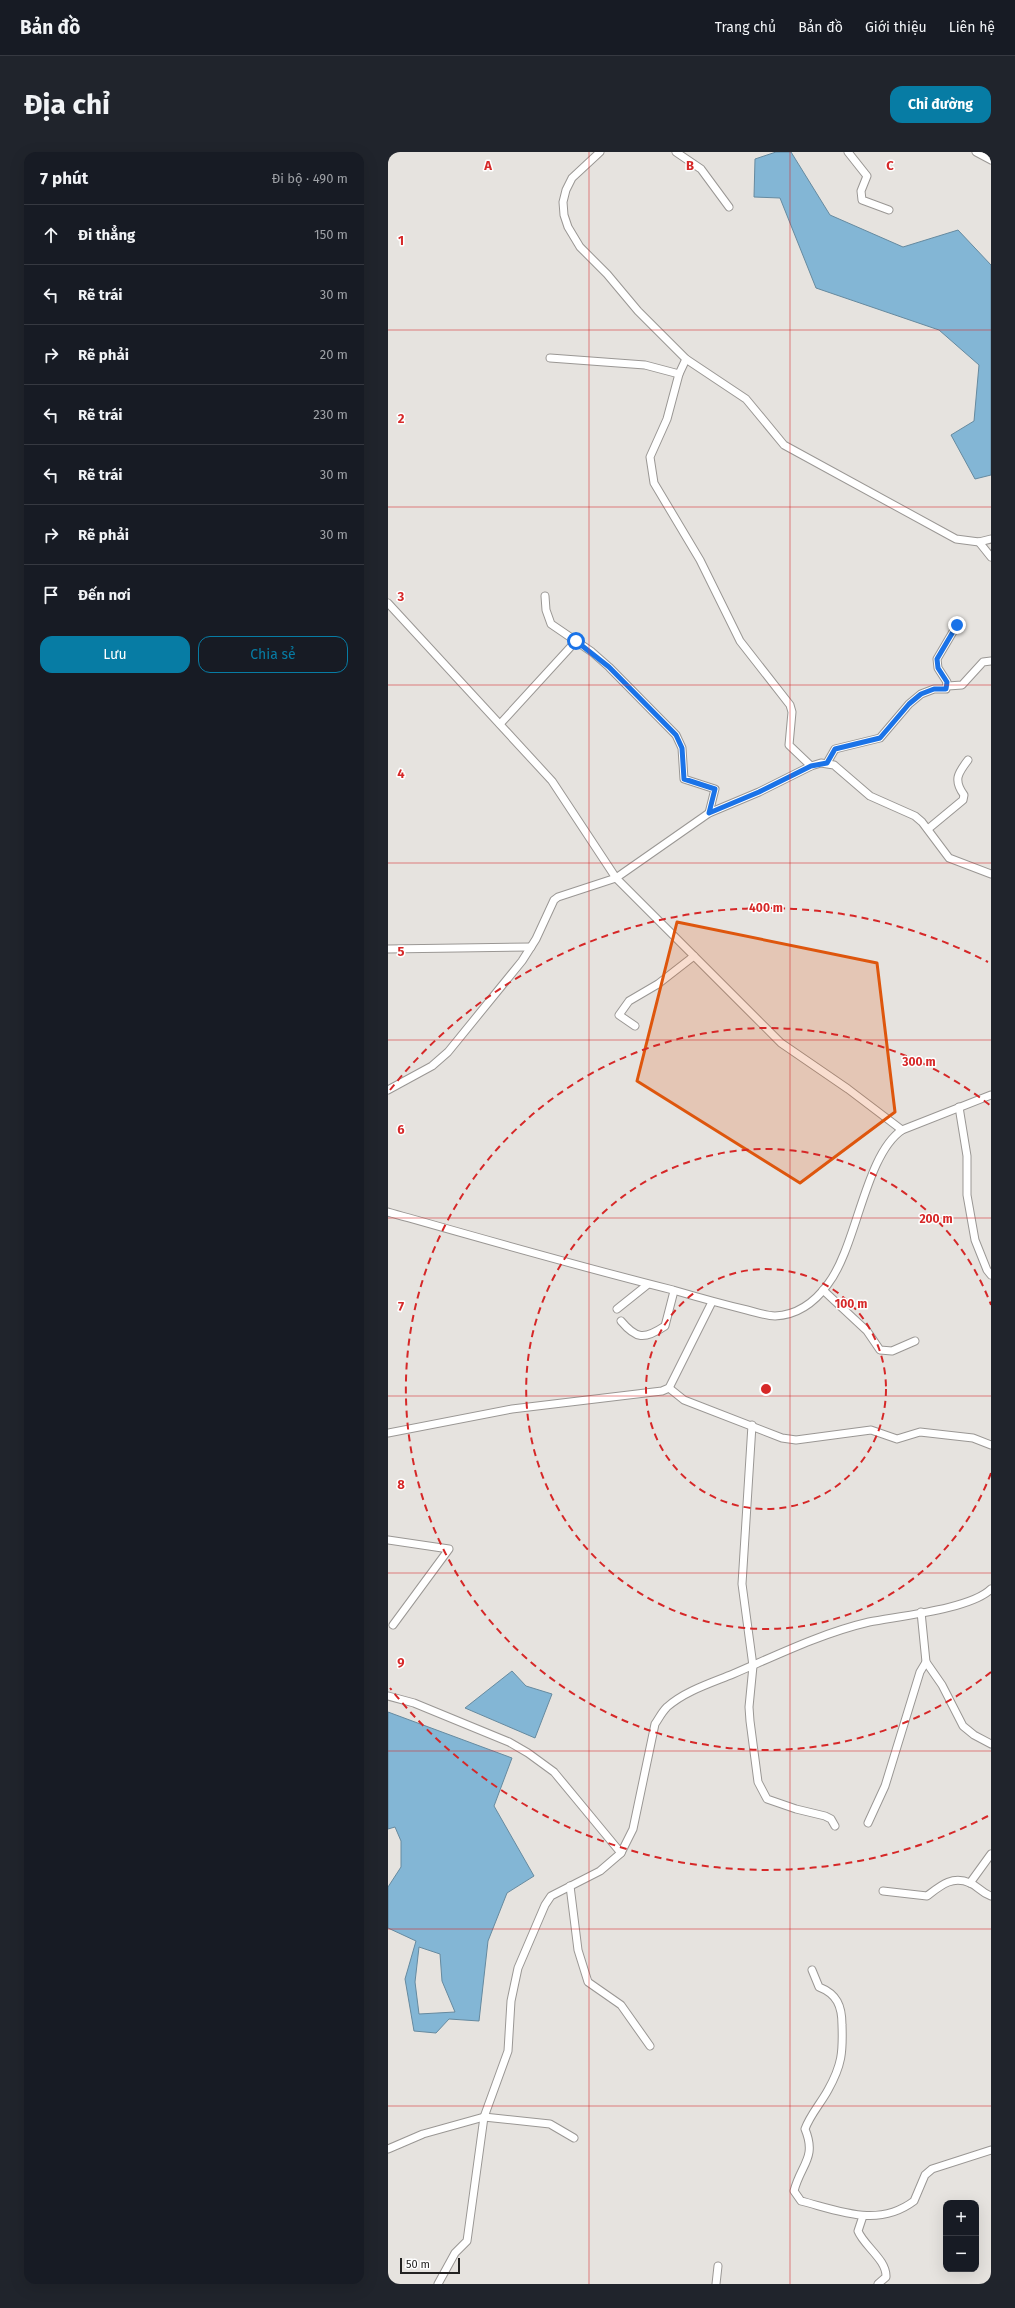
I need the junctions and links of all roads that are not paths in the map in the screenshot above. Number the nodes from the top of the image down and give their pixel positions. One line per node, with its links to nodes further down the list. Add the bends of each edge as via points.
1 (600, 152): 9 (street, via 581,167 566,190 563,202 568,227 586,254)
2 (676, 152): 6 (street, via 701,170)
3 (848, 152): 7 (street, via 867,176 861,191 862,200)
4 (976, 152): 5 (street)
5 (991, 160)
6 (729, 206)
7 (889, 210)
8 (550, 358): 10 (street, via 646,365)
9 (686, 359): 10 (street); 12 (street, via 746,399 784,446 956,539)
10 (679, 374): 23 (street, via 668,414 650,457 654,483 700,560 740,641 790,705 792,712 789,745)
11 (991, 539): 12 (street)
12 (979, 542): 13 (street)
13 (991, 557)
14 (545, 596): 17 (street, via 551,624)
15 (388, 603): 20 (street)
16 (957, 625): 19 (street, via 937,659 938,668)
17 (576, 641): 20 (street); 24 (street, via 609,667 676,735 682,748 684,779 715,789)
18 (991, 661): 19 (street, via 983,662 962,685)
19 (948, 686): 22 (street, via 946,689 934,689 921,694 880,738 835,749)
20 (500, 724): 27 (street, via 552,781)
21 (968, 760): 25 (street, via 957,774 956,780 964,795 963,800)
22 (827, 763): 23 (street); 25 (street, via 842,770 870,796 915,816)
23 (811, 766): 24 (street)
24 (709, 813): 27 (street)
25 (928, 829): 26 (street, via 949,858)
26 (991, 874)
27 (616, 878): 28 (street, via 554,900); 30 (street)
28 (531, 947): 29 (street); 32 (street, via 445,1055 419,1074)
29 (388, 949)
30 (694, 956): 31 (street, via 658,984 629,1001 619,1015); 35 (street, via 781,1043)
31 (635, 1026)
32 (388, 1090)
33 (991, 1095): 34 (street)
34 (959, 1107): 35 (street); 37 (street, via 967,1156 967,1195 975,1240)
35 (902, 1130): 39 (street, via 892,1136 885,1149 860,1206 846,1253)
36 (388, 1212): 38 (street)
37 (991, 1274)
38 (647, 1284): 40 (street); 42 (street)
39 (823, 1290): 41 (street, via 803,1309 788,1315 773,1316); 44 (street, via 867,1332 880,1350 892,1351)
40 (674, 1291): 41 (street); 43 (street, via 665,1326 653,1334 640,1336 631,1333)
41 (712, 1302): 45 (street)
42 (617, 1309)
43 (621, 1321)
44 (915, 1341)
45 (669, 1388): 46 (street, via 684,1400); 47 (street, via 662,1391 512,1409)
46 (752, 1425): 48 (street, via 782,1438 796,1440 871,1430 897,1439 920,1432 973,1438); 54 (street, via 742,1584)
47 (388, 1434)
48 (991, 1445)
49 (388, 1540): 52 (street, via 449,1549)
50 (991, 1589): 51 (street, via 984,1596)
51 (921, 1612): 53 (street); 54 (street, via 867,1623 827,1635)
52 (393, 1625)
53 (926, 1662): 56 (street, via 955,1708 963,1726 974,1736); 57 (street, via 920,1672 885,1786)
54 (753, 1666): 58 (street, via 748,1707 758,1782 762,1792 767,1799 796,1810 825,1816); 59 (street, via 692,1692 668,1706 660,1715 655,1724 633,1829)
55 (388, 1696): 59 (street, via 414,1703 509,1742 528,1753 554,1772)
56 (991, 1744)
57 (868, 1823)
58 (835, 1826)
59 (621, 1853): 62 (street, via 600,1871)
60 (991, 1854): 61 (street)
61 (970, 1883): 63 (street, via 945,1882 927,1896); 64 (street)
62 (570, 1886): 66 (street, via 578,1950 588,1982 621,2005); 67 (street, via 551,1896 544,1905 518,1968 511,2001 508,2051)
63 (884, 1891)
64 (991, 1896)
65 (812, 1970): 71 (street, via 819,1987 829,1991 836,1998 842,2011 842,2058 828,2089 807,2123 805,2129 811,2146 810,2153 797,2181 795,2194 801,2201)
66 (650, 2046)
67 (484, 2117): 68 (street, via 550,2124); 69 (street, via 423,2134); 73 (street, via 467,2241 455,2253)
68 (574, 2138)
69 (388, 2149)
70 (991, 2150): 71 (street, via 928,2171 917,2197 911,2204 882,2217)
71 (863, 2216): 75 (street, via 858,2231 886,2273 886,2277)
72 (718, 2266): 74 (street)
73 (438, 2284)
74 (716, 2284)
75 (878, 2284)

